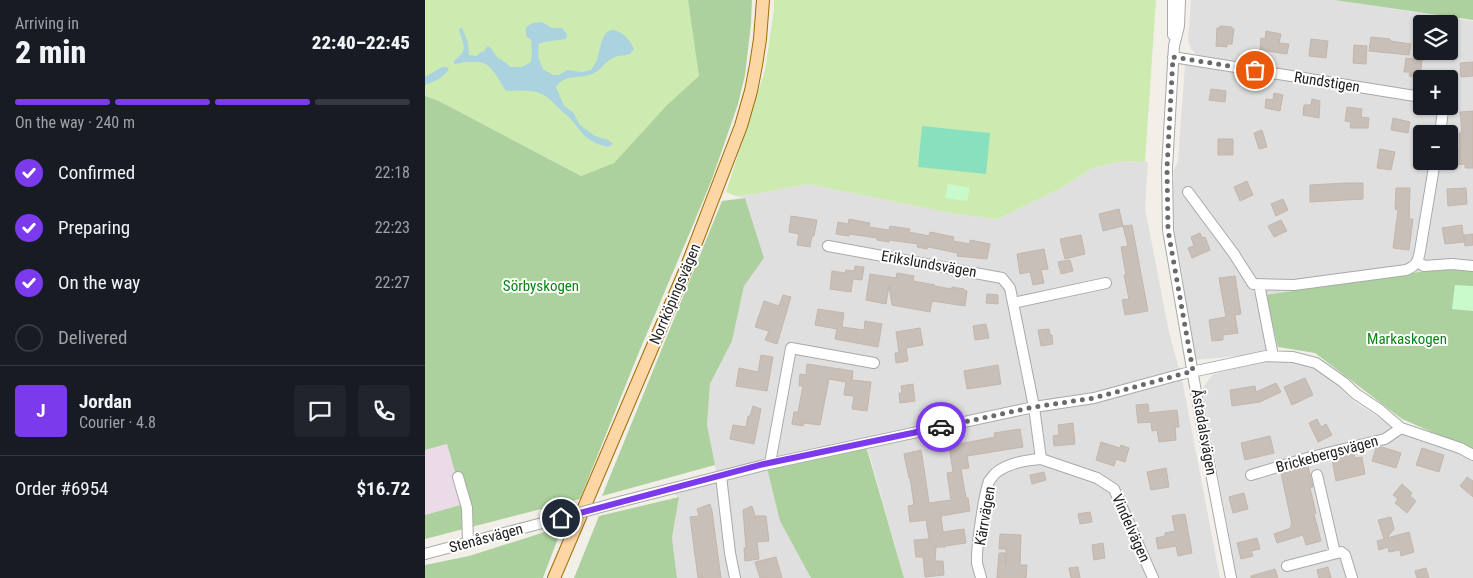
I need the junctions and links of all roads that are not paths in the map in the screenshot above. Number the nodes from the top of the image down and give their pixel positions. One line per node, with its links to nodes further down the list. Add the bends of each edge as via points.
1 (763, 0): 31 (main road, Norrköpingsvägen, via 751,91 741,126 685,272)
2 (1173, 0): 4 (street, Åstadalsvägen)
3 (1181, 0): 4 (street, Åstadalsvägen)
4 (1174, 46): 5 (street, Åstadalsvägen)
5 (1173, 57): 6 (street, Rundstigen); 17 (street, Åstadalsvägen, via 1167,168 1168,230)
6 (1413, 96)
7 (1434, 170): 10 (street)
8 (1188, 192): 13 (street, via 1253,284)
9 (828, 246): 14 (street, Erikslundsvägen, via 1002,278 1010,288)
10 (1418, 262): 11 (street, via 1424,266); 13 (street, via 1406,270 1343,279 1283,286)
11 (1473, 266)
12 (1106, 283): 14 (street)
13 (1259, 284): 15 (street)
14 (1013, 303): 18 (street, Erikslundsvägen)
15 (1273, 356): 17 (street, Brickebergsvägen); 19 (street, Brickebergsvägen, via 1316,363)
16 (874, 363): 22 (street, via 791,348)
17 (1193, 371): 18 (street, Stenåsvägen, via 1094,398); 35 (street, Åstadalsvägen)
18 (1034, 407): 21 (street); 22 (street, Stenåsvägen)
19 (1401, 428): 20 (street, Brickebergsvägen); 25 (street, Brickebergsvägen, via 1385,439)
20 (1473, 455)
21 (1041, 459): 33 (street, Kärrvägen, via 1024,460 1008,466 990,481 977,562); 34 (street, Vindelvägen, via 1097,478 1114,489)
22 (770, 463): 24 (street, Stenåsvägen)
23 (1317, 475): 28 (street)
24 (721, 476): 27 (street, Stenåsvägen, bridge); 32 (street)
25 (1251, 476)
26 (458, 477): 27 (street, via 467,508)
27 (468, 543): 29 (street, Stenåsvägen)
28 (1335, 553): 30 (street); 36 (street, via 1345,555)
29 (425, 554)
30 (1287, 566)
31 (554, 578)
32 (735, 578)
33 (981, 578)
34 (1153, 578)
35 (1231, 578)
36 (1352, 578)

